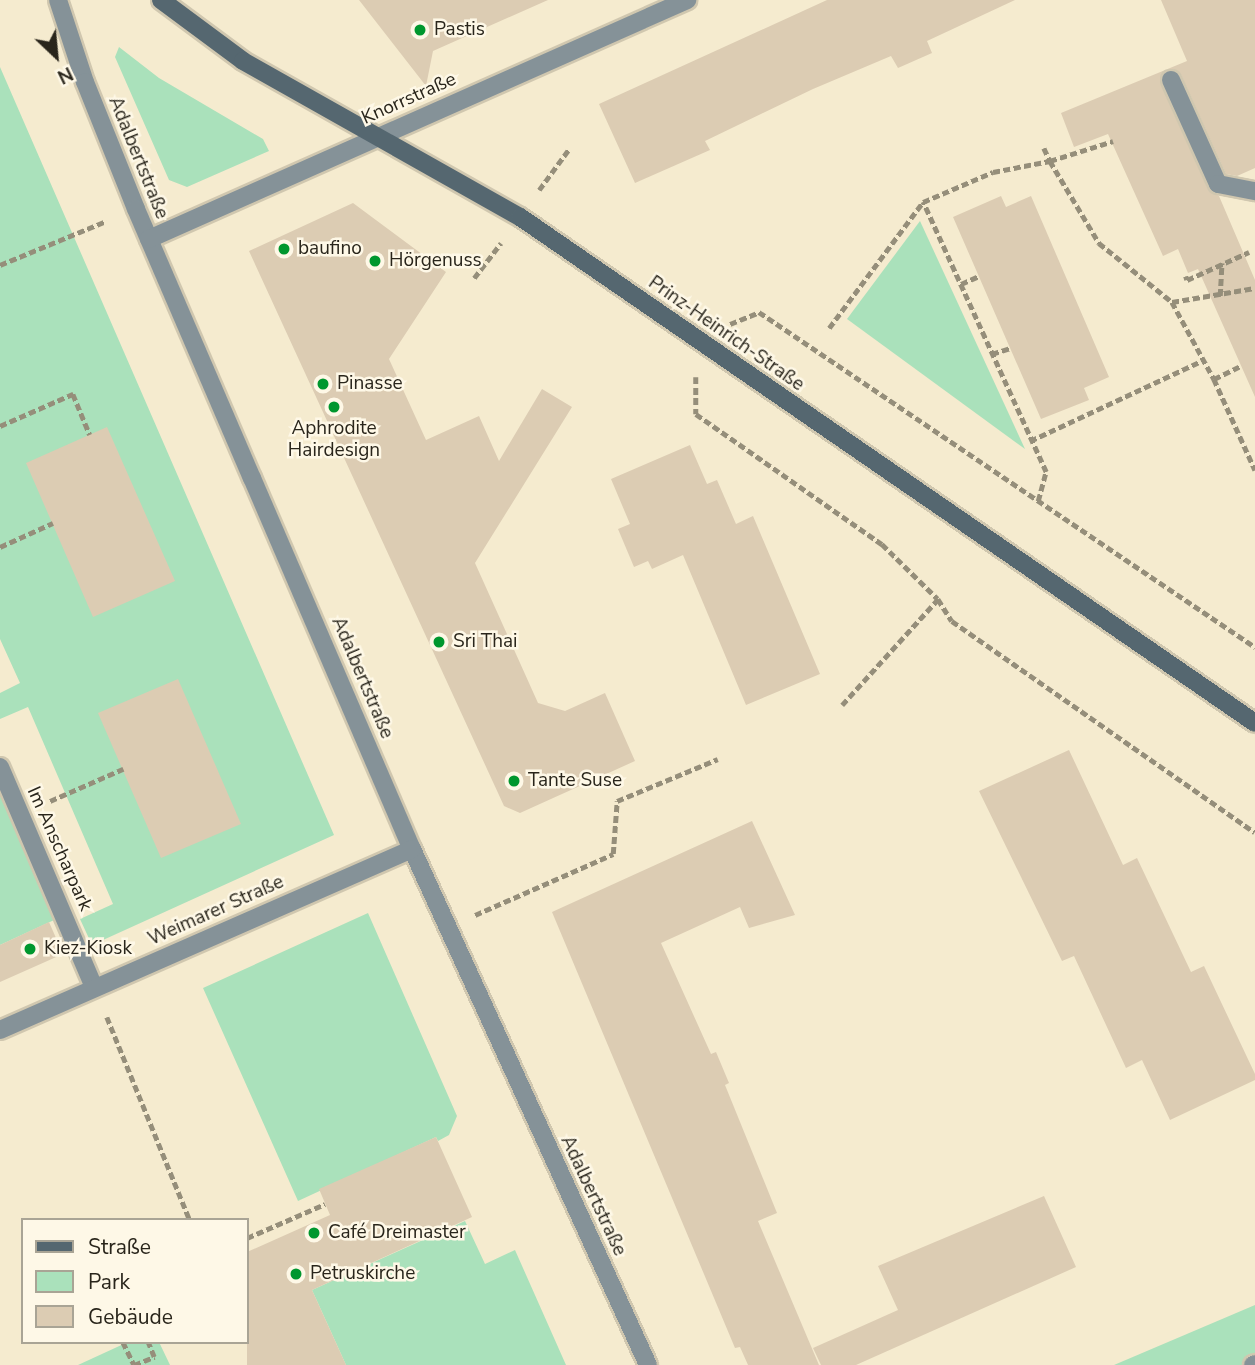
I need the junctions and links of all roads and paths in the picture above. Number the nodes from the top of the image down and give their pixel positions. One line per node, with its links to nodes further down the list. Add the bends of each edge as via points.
1 (58, 0): 11 (street, Adalbertstraße)
2 (161, 0): 5 (main road, Prinz-Heinrich-Straße, via 243,61)
3 (687, 0): 5 (street, Knorrstraße)
4 (1171, 80): 9 (street, via 1218,184)
5 (373, 138): 12 (street, Knorrstraße); 23 (main road, Prinz-Heinrich-Straße, via 520,217)
6 (1113, 141): 8 (path)
7 (1044, 148): 8 (path)
8 (1050, 161): 10 (path, via 992,172); 21 (path, via 1099,243)
9 (1255, 191)
10 (923, 202): 18 (path); 22 (path)
11 (136, 209): 12 (street, Adalbertstraße); 15 (path)
12 (149, 239): 46 (street, Adalbertstraße)
13 (1249, 252): 14 (path)
14 (1222, 263): 17 (path, via 1188,280); 20 (path)
15 (0, 265)
16 (979, 275): 18 (path)
17 (1186, 276)
18 (961, 284): 25 (path)
19 (1255, 288): 20 (path)
20 (1220, 296): 21 (path)
21 (1171, 302): 26 (path)
22 (829, 328)
23 (696, 339): 34 (path, via 759,312); 40 (main road, Prinz-Heinrich-Straße)
24 (1010, 348): 25 (path)
25 (992, 355): 32 (path)
26 (1204, 360): 28 (path); 32 (path)
27 (1241, 366): 28 (path)
28 (1214, 379): 33 (path)
29 (696, 414): 37 (path, via 882,544)
30 (0, 426): 31 (path, via 74,394)
31 (90, 435)
32 (1030, 441): 34 (path, via 1046,472)
33 (1255, 470)
34 (1038, 501): 38 (path)
35 (52, 523): 36 (path)
36 (0, 547)
37 (938, 600): 39 (path); 45 (path, via 952,621 972,636)
38 (1255, 647)
39 (842, 705)
40 (1255, 723)
41 (718, 758): 47 (path, via 617,802 613,853)
42 (0, 767): 48 (street, Im Anscharpark)
43 (123, 769): 44 (path)
44 (69, 792)
45 (1255, 832)
46 (412, 849): 47 (street, Adalbertstraße); 48 (street, Weimarer Straße)
47 (447, 927): 56 (street, Adalbertstraße)
48 (94, 987): 49 (street, Weimarer Straße)
49 (0, 1030)
50 (120, 1049): 52 (path)
51 (326, 1204): 53 (path)
52 (189, 1218)
53 (248, 1238)
54 (124, 1344): 55 (path, via 134,1365 154,1357)
55 (149, 1344)
56 (648, 1365)

